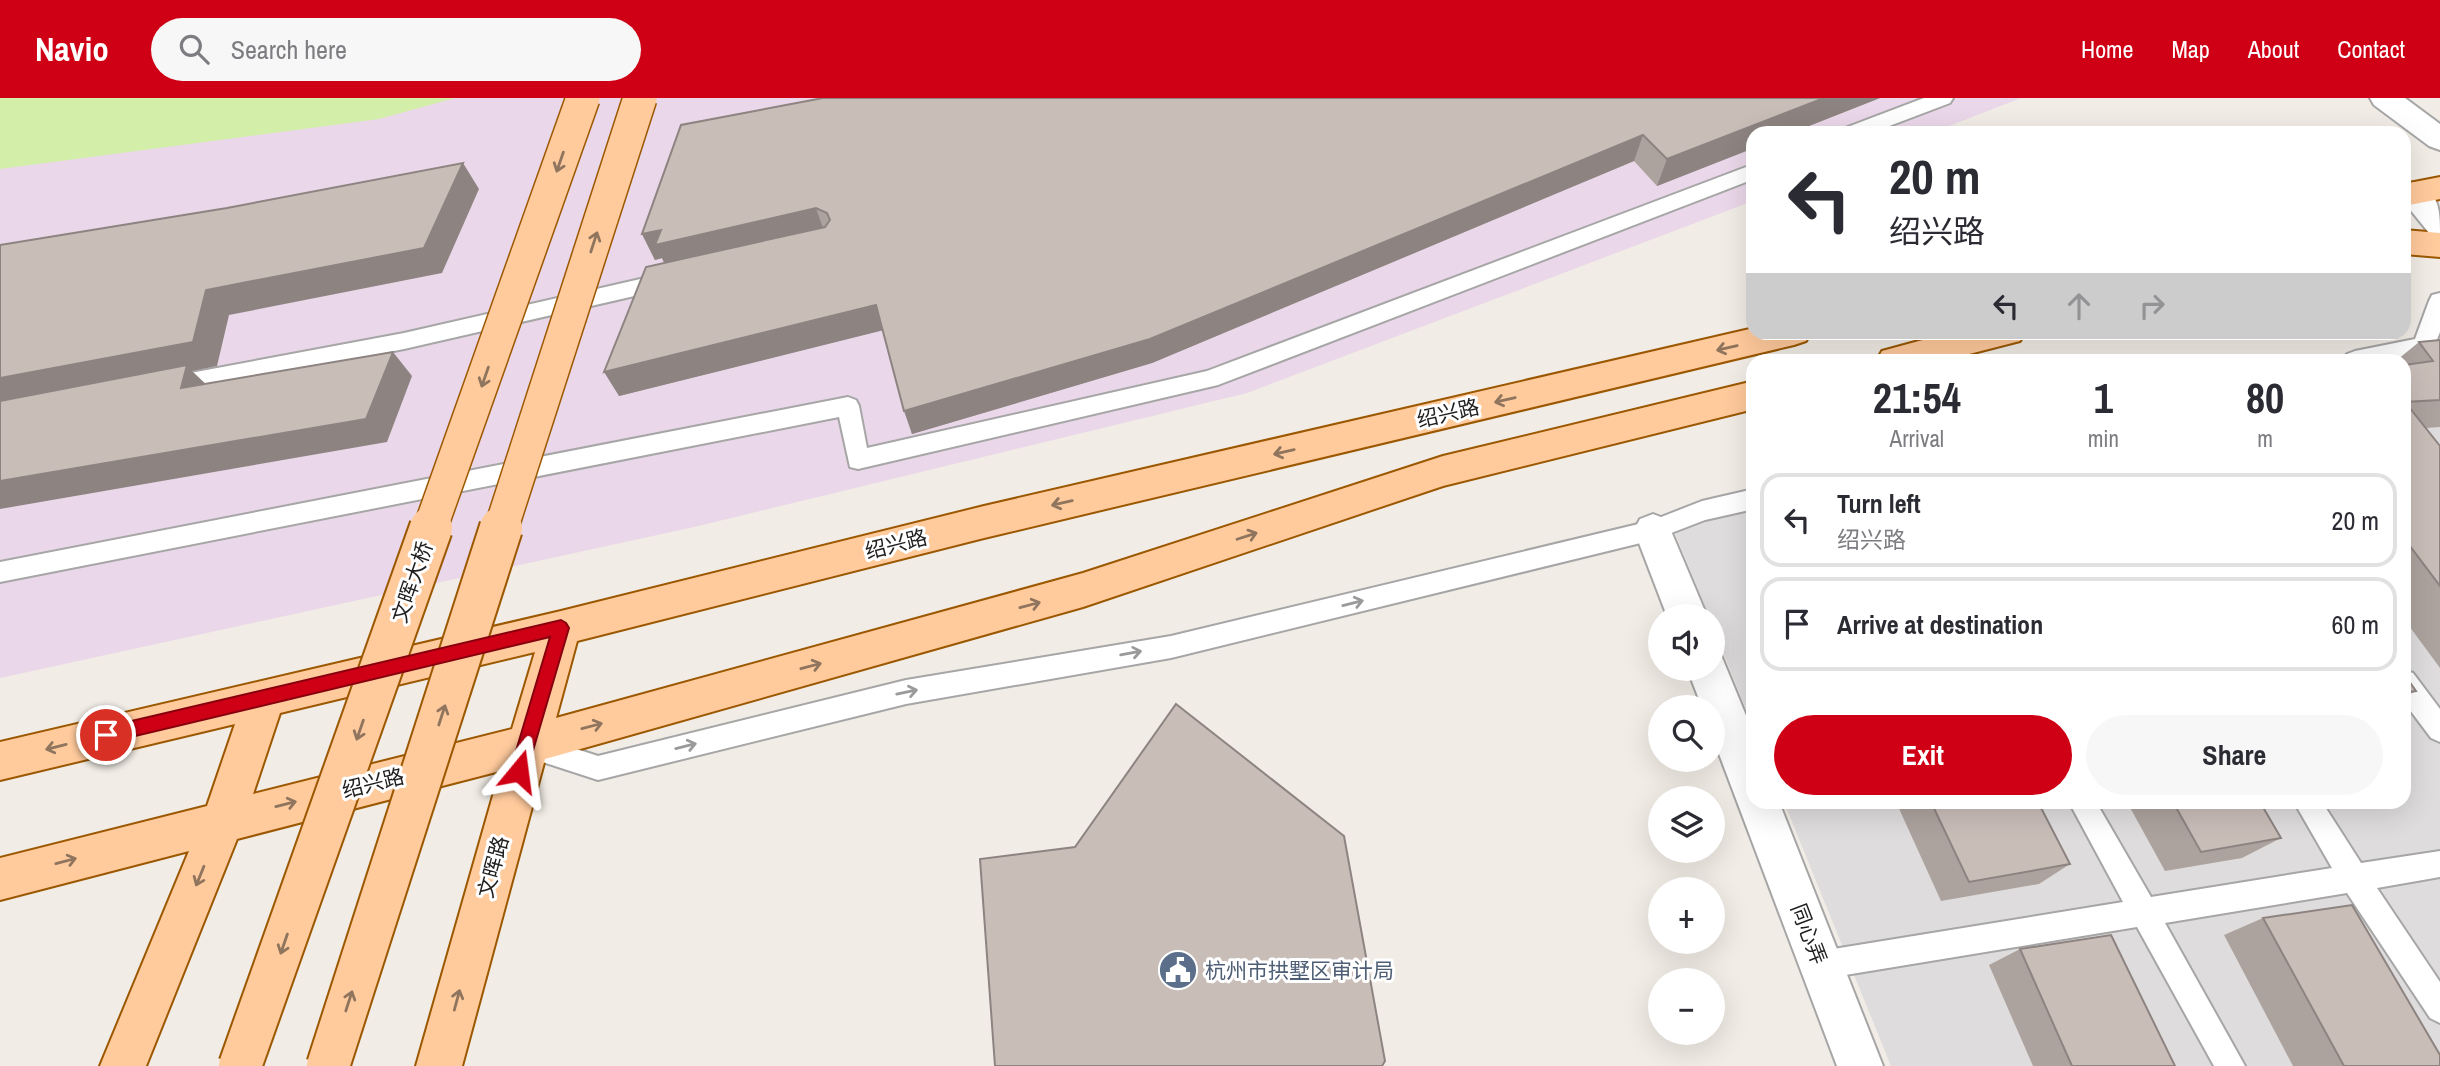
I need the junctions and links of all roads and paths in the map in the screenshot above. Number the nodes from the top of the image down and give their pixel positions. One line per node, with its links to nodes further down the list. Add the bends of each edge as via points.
1 (583, 98): 43 (main road, 文晖大桥, one-way to 43, bridge)
2 (640, 98): 44 (main road, one-way to 2, bridge)
3 (1943, 98): 5 (lane)
4 (2385, 98): 6 (street)
5 (1870, 126)
6 (2440, 139)
7 (1746, 174): 22 (lane, via 1210,379 858,460 848,406)
8 (2420, 192): 9 (street)
9 (2440, 225)
10 (2411, 243): 11 (main road)
11 (2440, 246)
12 (690, 276): 18 (lane, via 404,341)
13 (2440, 300): 17 (lane, via 2424,345)
14 (1760, 340): 24 (main road, 绍兴路, one-way to 24, via 984,522)
15 (1975, 340): 16 (main road)
16 (1918, 354)
17 (2383, 354)
18 (148, 390)
19 (1746, 397): 29 (main road, 绍兴路, one-way to 19, via 1083,590 1443,471)
20 (1746, 501): 21 (lane)
21 (1653, 530): 23 (street); 29 (lane, one-way to 21, via 598,768 906,692 1171,646)
22 (0, 572)
23 (1681, 604)
24 (561, 628): 27 (main road, 绍兴路); 29 (main road, 文晖路)
25 (1712, 681): 31 (street)
26 (2411, 691): 28 (lane)
27 (265, 697): 30 (main road, 绍兴路, one-way to 30); 35 (main road)
28 (2440, 730)
29 (526, 744): 35 (main road, 绍兴路, one-way to 29); 45 (main road, 文晖路, one-way to 29)
30 (0, 761)
31 (1746, 769)
32 (1761, 809): 40 (street, 同心弄)
33 (2086, 809): 39 (lane)
34 (2311, 809): 37 (lane)
35 (223, 820): 38 (main road, 绍兴路, one-way to 35); 42 (main road, one-way to 42)
36 (2440, 864): 37 (lane)
37 (2354, 878): 39 (lane); 41 (lane)
38 (0, 879)
39 (2144, 912): 40 (lane); 47 (lane)
40 (1821, 965): 46 (street, 同心弄)
41 (2440, 1008)
42 (123, 1066)
43 (240, 1066)
44 (328, 1066)
45 (439, 1066)
46 (1860, 1066)
47 (2230, 1066)

